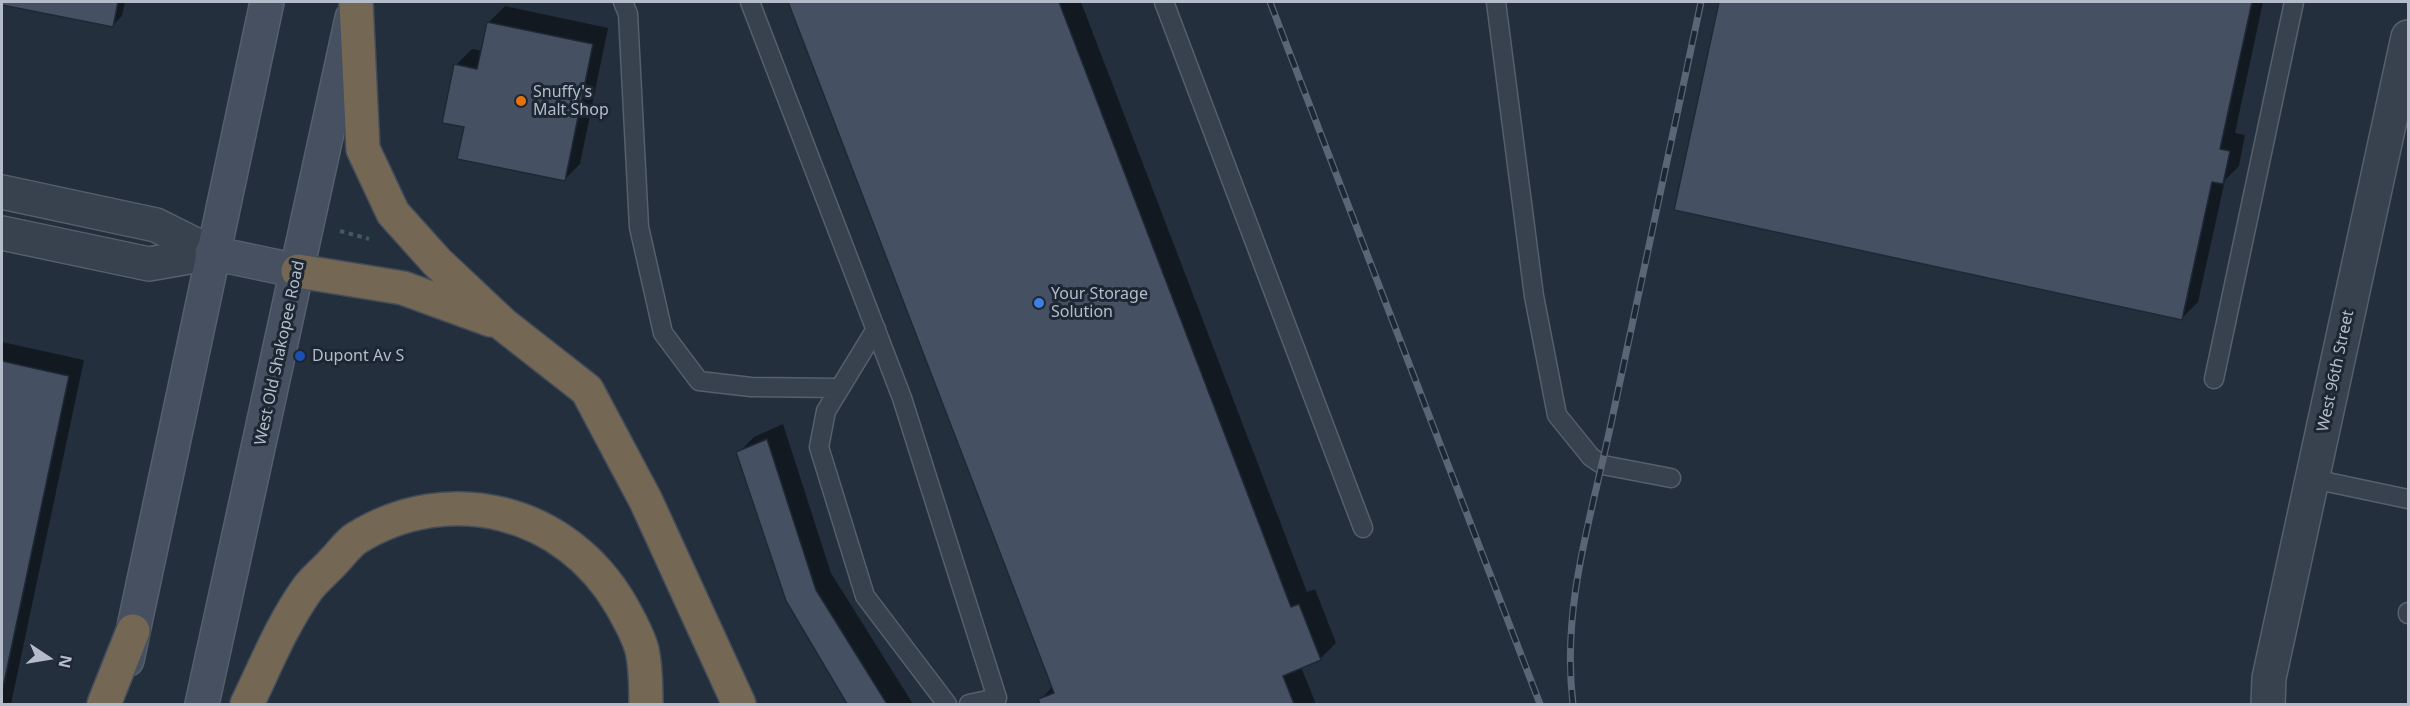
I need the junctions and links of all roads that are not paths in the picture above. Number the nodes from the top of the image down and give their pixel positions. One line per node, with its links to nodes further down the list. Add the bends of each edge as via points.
1 (267, 2): 11 (main road)
2 (356, 2): 12 (main road, West Old Shakopee Road); 13 (highway, via 363,148 393,213 437,262)
3 (623, 2): 16 (lane, via 628,14 639,227 663,333 699,381 751,387)
4 (750, 2): 14 (lane)
5 (1164, 2): 20 (lane)
6 (1496, 2): 17 (lane, via 1534,296 1557,415 1591,457 1603,465)
7 (2294, 2): 15 (lane)
8 (2407, 54): 18 (street, West 96th Street)
9 (2, 192): 11 (street, via 156,225)
10 (2, 232): 11 (street, via 149,264)
11 (212, 253): 12 (main road); 21 (main road)
12 (298, 271): 13 (highway, via 403,288); 24 (main road, West Old Shakopee Road)
13 (504, 325): 27 (highway, via 587,390 646,501)
14 (876, 329): 16 (lane); 29 (lane, via 905,407 997,698)
15 (2214, 379)
16 (840, 388): 28 (lane, via 826,411 819,447 865,596)
17 (1671, 478)
18 (2313, 479): 19 (lane); 30 (street, West 96th Street, via 2270,678)
19 (2409, 499)
20 (1363, 528)
21 (132, 631): 22 (highway); 23 (main road)
22 (104, 705)
23 (118, 705)
24 (202, 705)
25 (247, 705): 26 (highway, via 282,631 309,587 353,540 393,520 437,509 512,516 546,529 581,554 608,582 642,649)
26 (646, 705)
27 (739, 705)
28 (947, 705)
29 (969, 705)
30 (2268, 705)

